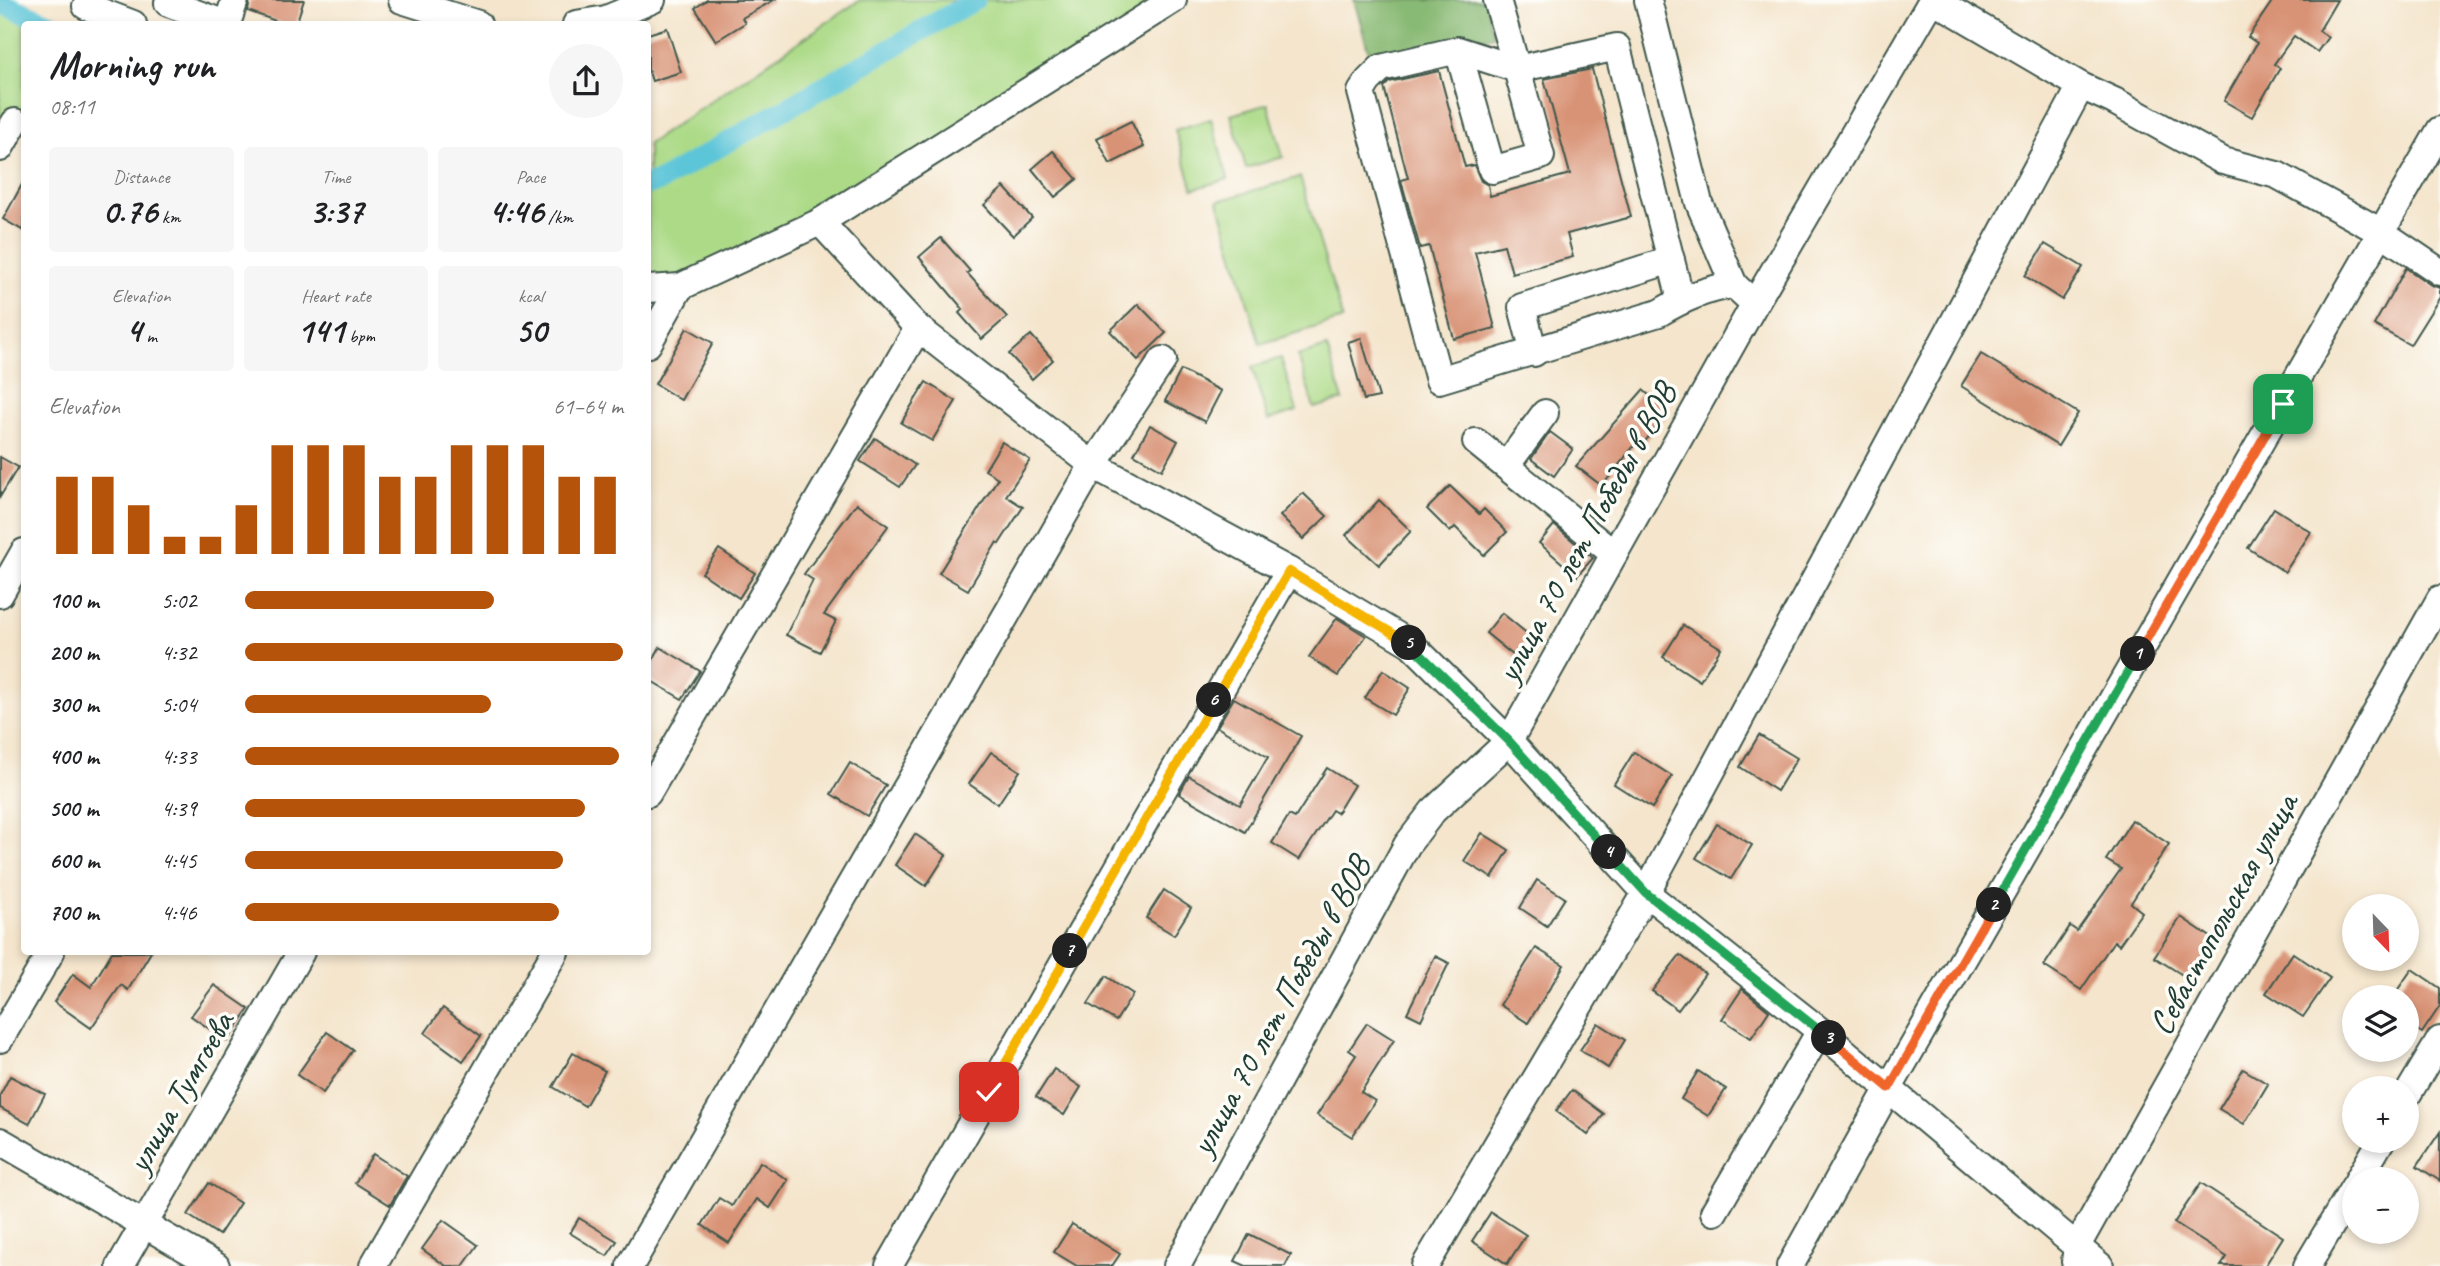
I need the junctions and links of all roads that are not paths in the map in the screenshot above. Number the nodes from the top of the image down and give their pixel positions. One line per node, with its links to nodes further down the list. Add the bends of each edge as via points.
1 (234, 0): 12 (street)
2 (402, 0): 13 (street)
3 (652, 0): 14 (street)
4 (1173, 0): 21 (street)
5 (1497, 0): 16 (street)
6 (1648, 0): 25 (street, via 1699,203)
7 (1933, 0): 17 (street); 29 (street, улица 70 лет Победы в ВОВ)
8 (168, 3): 11 (street)
9 (84, 8): 10 (street)
10 (124, 21)
11 (218, 21)
12 (227, 21)
13 (468, 21)
14 (594, 21)
15 (1458, 50): 16 (street); 16 (street, via 1492,170 1541,156); 32 (street, via 1381,68 1362,92 1439,380)
16 (1517, 69): 23 (street, via 1617,47)
17 (2081, 86): 22 (street, via 2222,161 2277,175); 45 (street)
18 (13, 121): 20 (street)
19 (2440, 130): 22 (street)
20 (0, 148)
21 (820, 222): 26 (street); 30 (street)
22 (2381, 232): 24 (street); 53 (street)
23 (1671, 260): 28 (street); 32 (street, via 1522,307)
24 (2440, 272)
25 (1734, 285): 28 (street); 29 (street)
26 (680, 288): 27 (street); 31 (street)
27 (651, 289)
28 (1681, 300): 32 (street, via 1660,313)
29 (1754, 305): 38 (street, улица 70 лет Победы в ВОВ)
30 (918, 328): 36 (street); 44 (street)
31 (651, 339)
32 (1534, 353)
33 (1163, 360): 36 (street)
34 (1545, 413): 37 (street)
35 (1476, 442): 37 (street)
36 (1093, 465): 40 (street); 62 (street)
37 (1506, 466): 38 (street)
38 (1614, 554): 43 (street, улица 70 лет Победы в ВОВ)
39 (21, 557): 41 (street)
40 (1289, 571): 43 (street, via 1411,645); 63 (street)
41 (0, 594)
42 (2440, 599): 58 (street, Севастопольская улица)
43 (1509, 741): 45 (street); 64 (street, улица 70 лет Победы в ВОВ, via 1433,811 1407,845)
44 (651, 788)
45 (1646, 893): 49 (street); 65 (street)
46 (49, 955): 50 (street)
47 (299, 955): 57 (street, улица Тумгоева)
48 (553, 955): 61 (street)
49 (1820, 1031): 53 (street); 56 (street)
50 (0, 1039)
51 (2440, 1040): 52 (street)
52 (2419, 1076)
53 (1889, 1088): 58 (street); 66 (street)
54 (0, 1141): 57 (street)
55 (2342, 1208): 68 (street)
56 (1714, 1212)
57 (145, 1224): 59 (street, улица Тумгоева); 60 (street)
58 (2076, 1256): 67 (street)
59 (120, 1266)
60 (216, 1266)
61 (373, 1266)
62 (630, 1266)
63 (888, 1266)
64 (1177, 1266)
65 (1425, 1266)
66 (1790, 1266)
67 (2101, 1266)
68 (2308, 1266)

